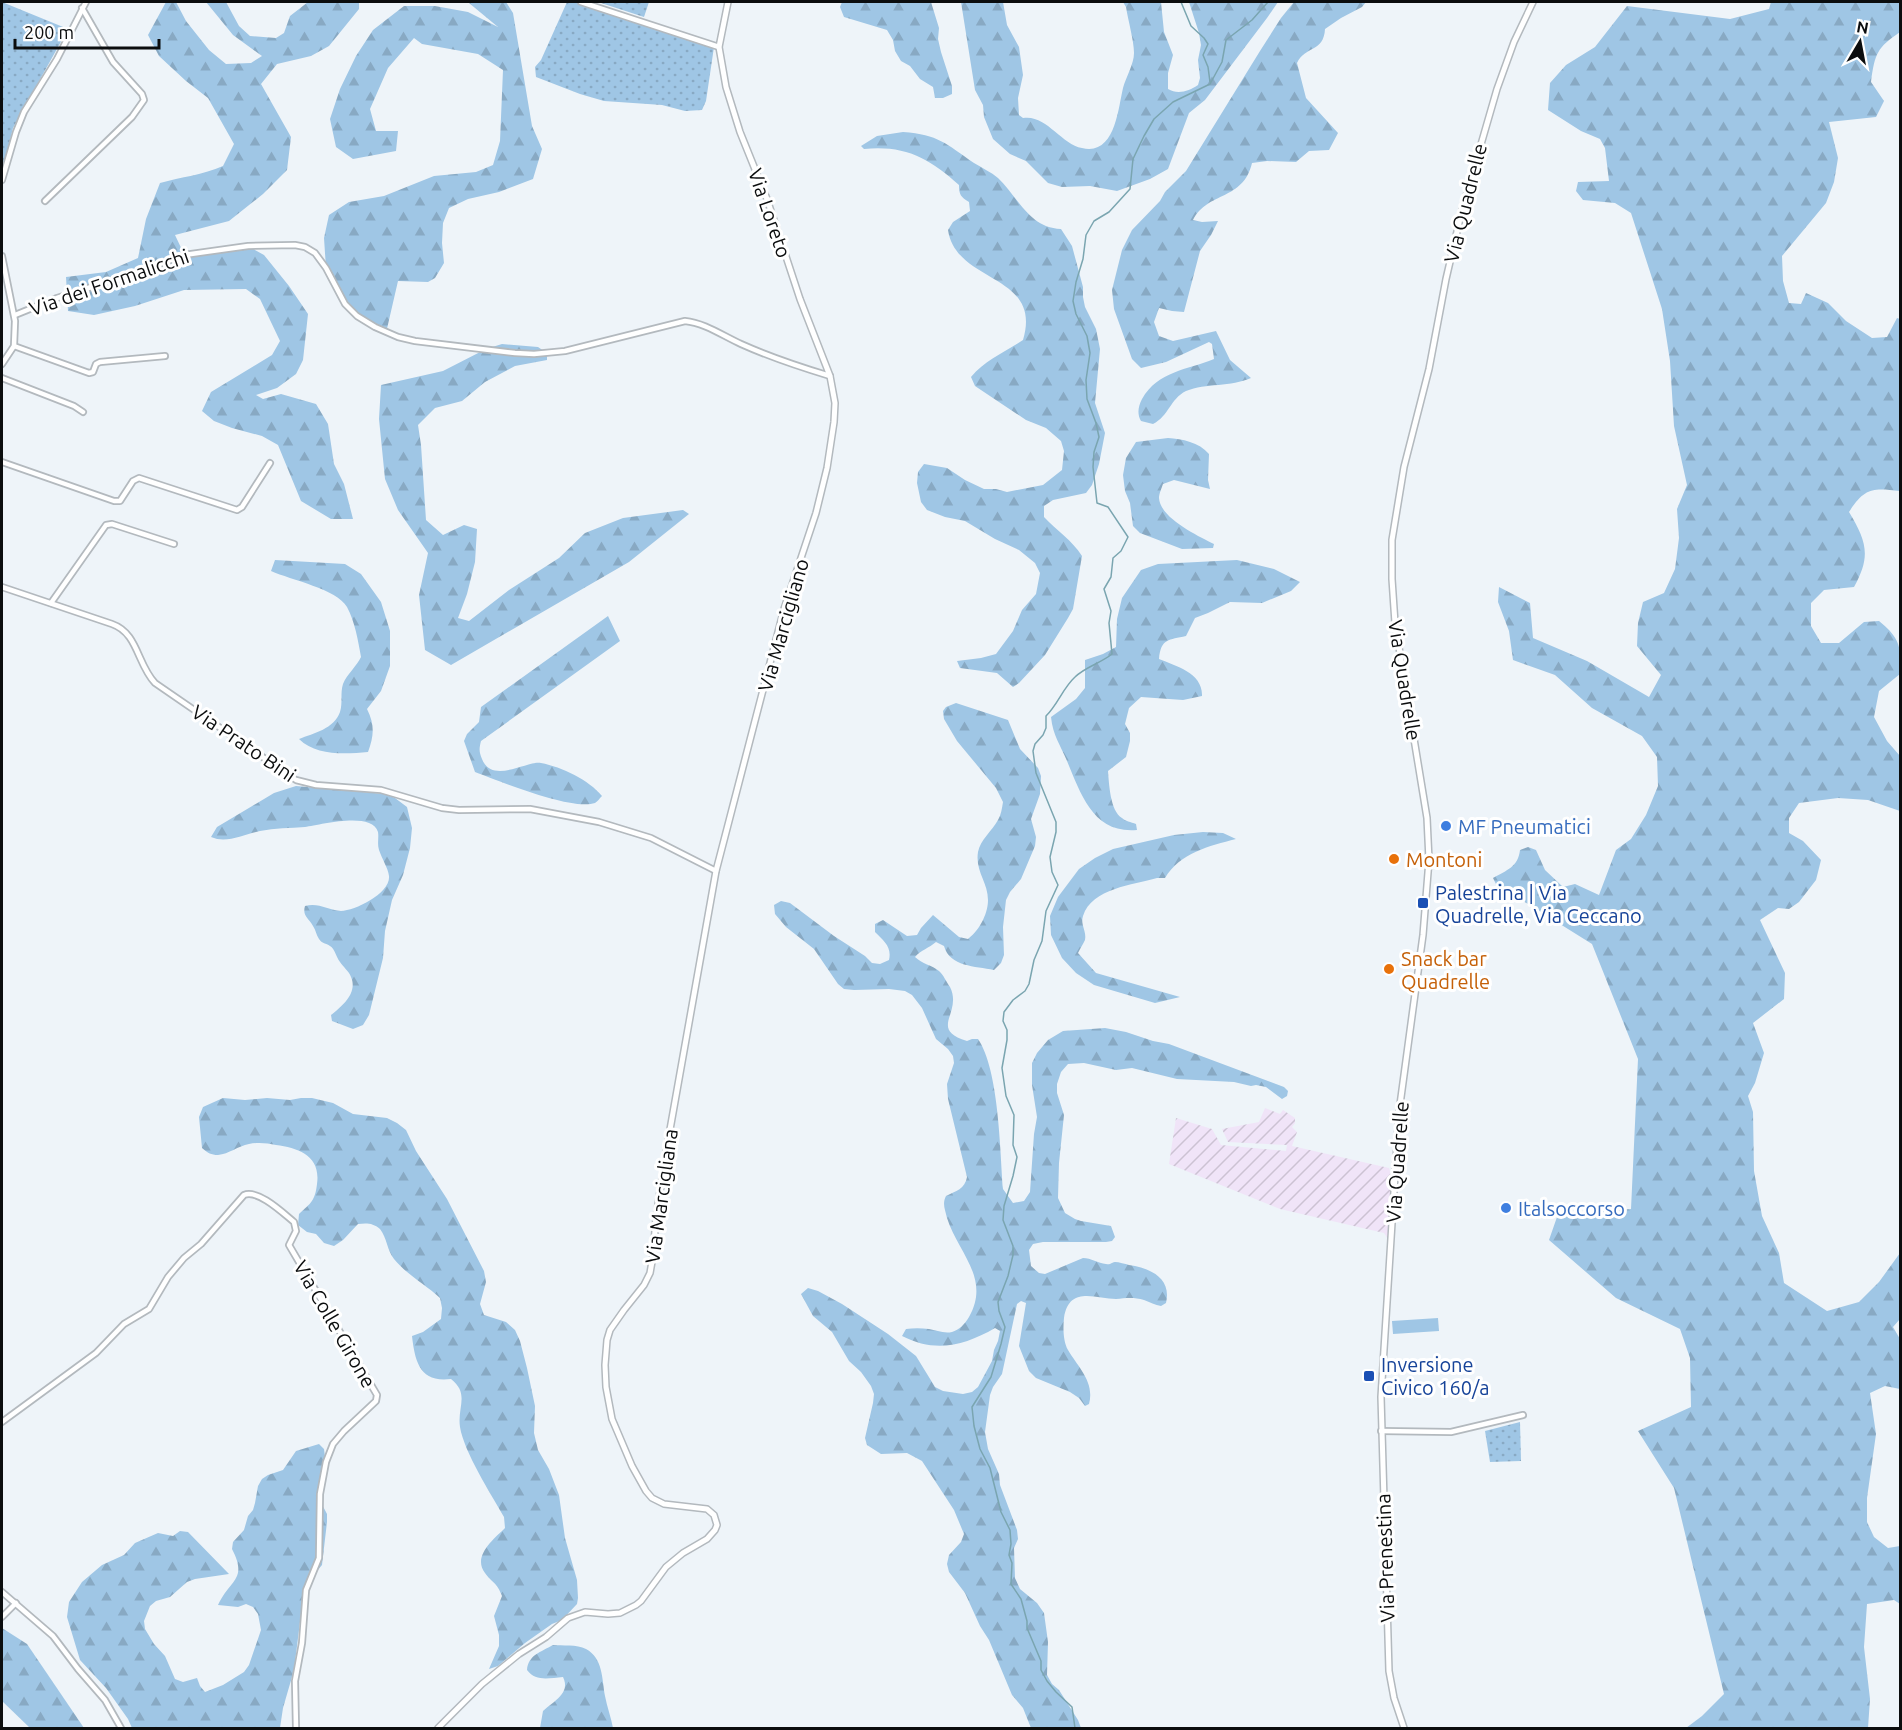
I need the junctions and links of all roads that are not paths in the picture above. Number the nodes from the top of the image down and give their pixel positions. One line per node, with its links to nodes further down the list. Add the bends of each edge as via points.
1 (86, 2): 5 (street)
2 (581, 2): 6 (street)
3 (728, 2): 6 (street, Via Loreto)
4 (1533, 2): 23 (street, Via Quadrelle, via 1494,96 1462,210 1404,467 1394,529 1391,567 1395,623 1427,818 1429,864 1399,1116)
5 (82, 8): 7 (street, via 57,59 24,112); 8 (street, via 113,62 142,94 144,102)
6 (719, 46): 14 (street, Via Loreto, via 740,132)
7 (2, 180)
8 (45, 201)
9 (2, 256): 10 (street)
10 (15, 315): 11 (street); 14 (street, Via dei Formalicchi, via 184,255 248,246 295,245 315,253 342,299 357,316 403,338 534,354 571,349 685,321)
11 (14, 346): 12 (street, via 89,374 100,362); 13 (street)
12 (165, 356)
13 (2, 364)
14 (830, 376): 22 (street, Via Marcigliano, via 835,413 822,489 784,609)
15 (2, 378): 16 (street)
16 (83, 412)
17 (2, 462): 18 (street, via 114,501 120,501 139,478 236,510 242,507)
18 (270, 464)
19 (174, 544): 21 (street, via 106,525)
20 (2, 587): 21 (street, Via Prato Bini)
21 (51, 603): 22 (street, Via Prato Bini, via 123,629 155,683 298,781 381,790 442,808 530,809 599,822 651,838)
22 (716, 871): 32 (street, Via Marcigliana, via 666,1152 652,1263 644,1285 609,1332 605,1369 612,1419 646,1491 664,1504 706,1509 716,1520 716,1527 707,1539 666,1567 636,1605 620,1613 585,1612 568,1618 487,1679)
23 (1381, 1386): 26 (street, Via Prenestina)
24 (1523, 1415): 26 (street, via 1451,1432)
25 (2, 1422): 31 (street, Via Colle Girone, via 148,1309 184,1258 244,1195 259,1196 294,1222 296,1231 289,1245 377,1395 376,1401 333,1444 326,1462 320,1494 319,1558 306,1590 295,1681)
26 (1381, 1431): 33 (street, Via Prenestina, via 1389,1671)
27 (2, 1592): 28 (street)
28 (16, 1603): 29 (street); 30 (street, via 53,1636 105,1700)
29 (2, 1617)
30 (121, 1728)
31 (296, 1728)
32 (438, 1728)
33 (1404, 1728)

